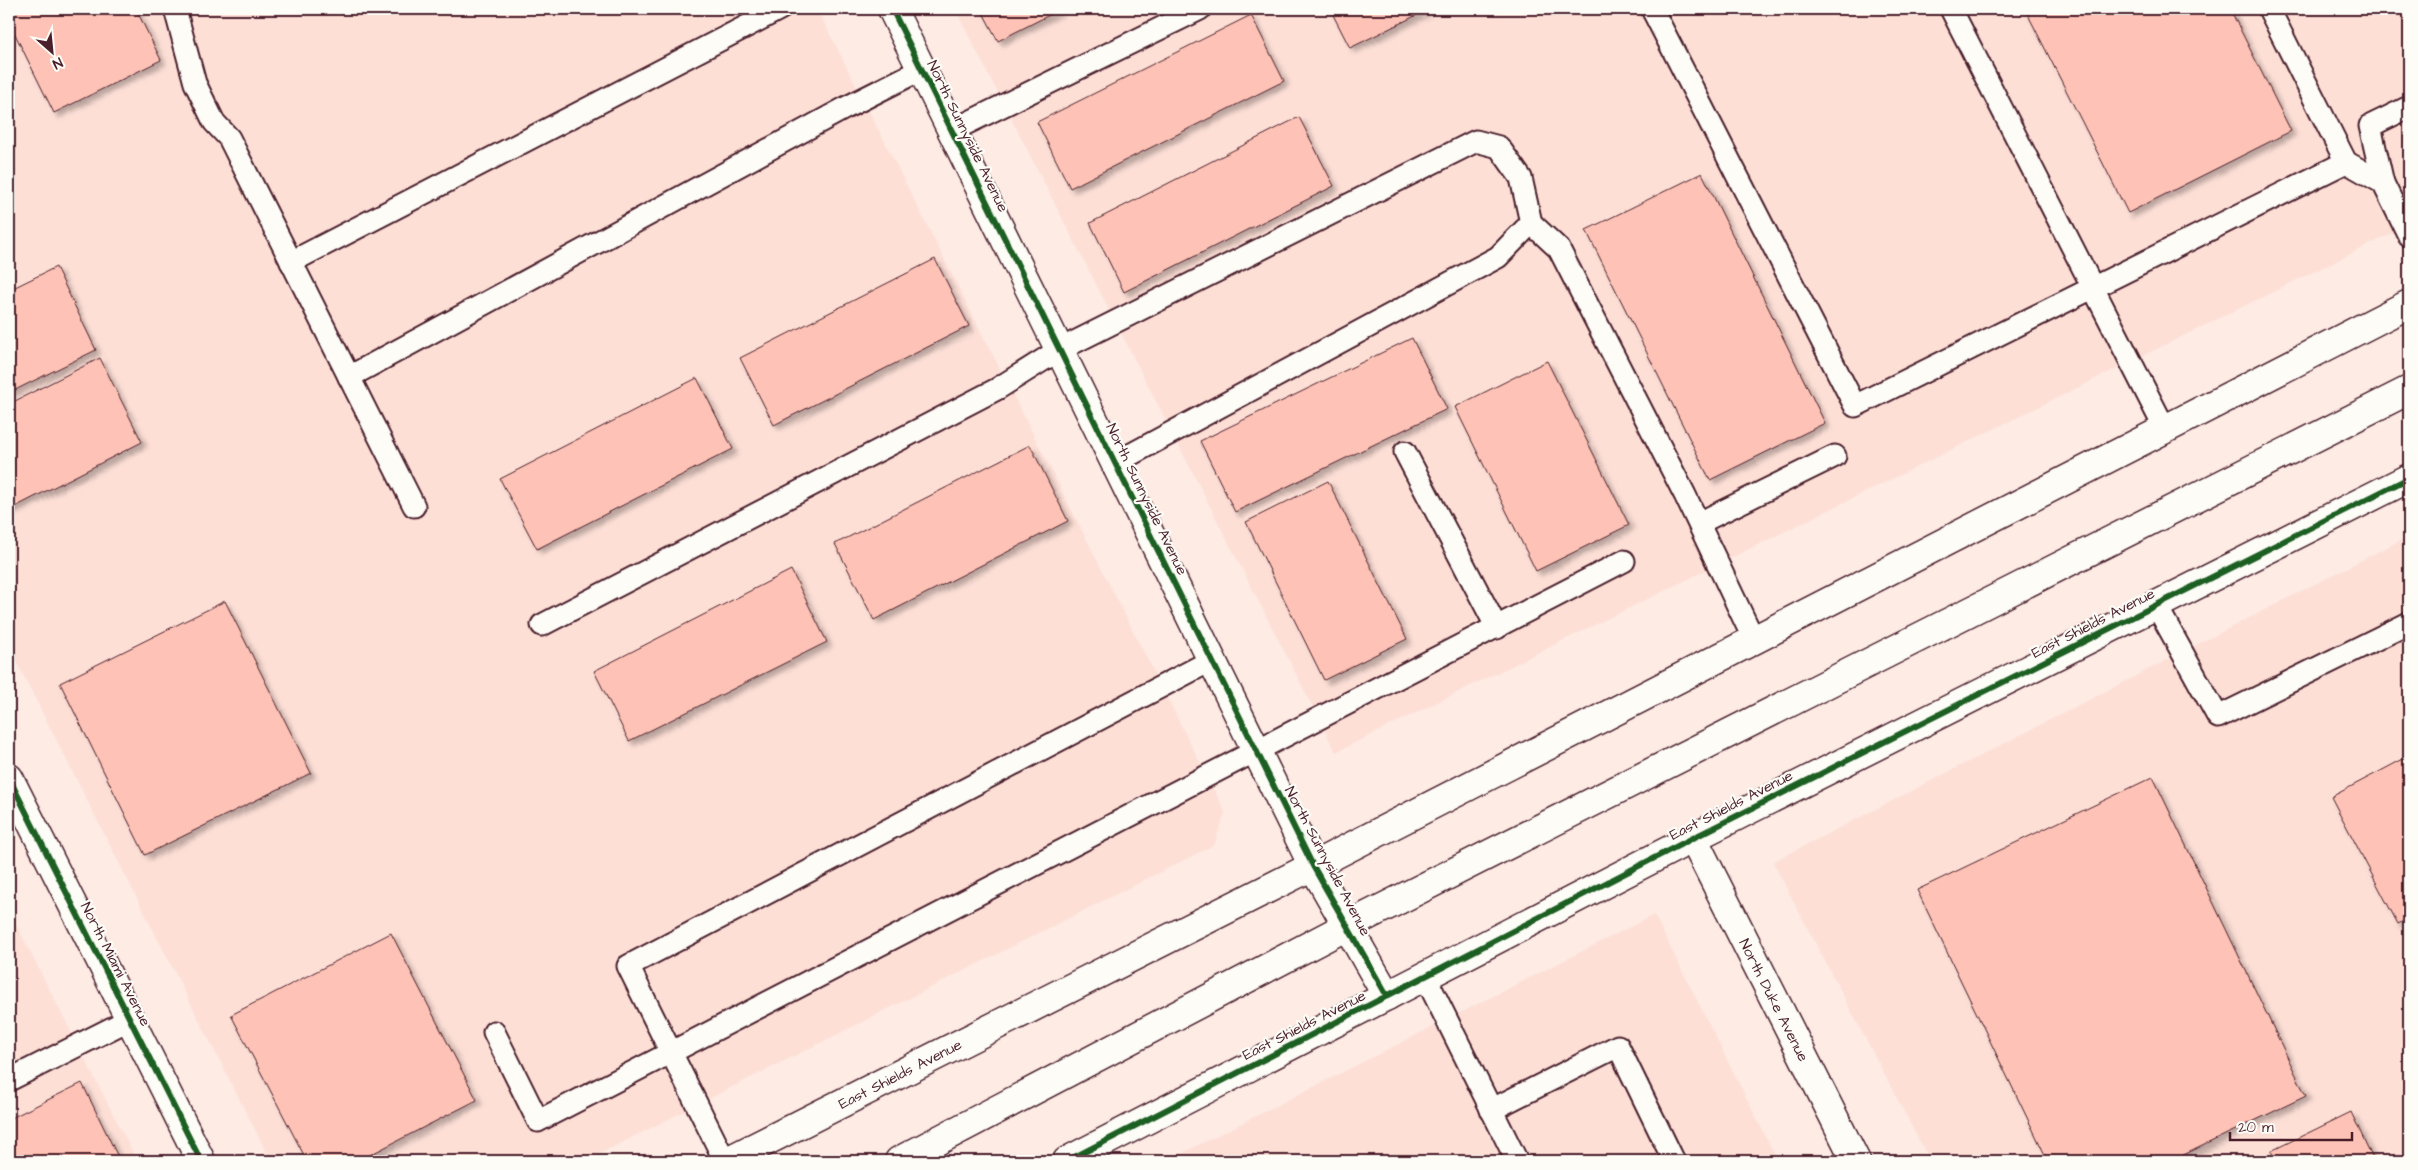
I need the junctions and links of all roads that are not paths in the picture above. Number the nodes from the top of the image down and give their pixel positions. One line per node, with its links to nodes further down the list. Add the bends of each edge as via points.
1 (175, 9): 15 (lane, via 195,83 214,122 229,138)
2 (780, 9): 15 (lane)
3 (892, 9): 8 (main road, North Sunnyside Avenue)
4 (1200, 9): 10 (lane)
5 (1652, 9): 16 (lane, via 1855,406)
6 (1951, 9): 16 (lane)
7 (2269, 9): 11 (lane)
8 (922, 69): 10 (main road, North Sunnyside Avenue); 19 (lane)
9 (2409, 106): 12 (lane, via 2370,126)
10 (952, 131): 18 (main road, North Sunnyside Avenue)
11 (2346, 162): 12 (lane); 16 (lane)
12 (2383, 183): 14 (lane)
13 (1531, 223): 18 (lane, via 1521,178 1499,147 1476,141); 24 (lane, via 1498,257); 27 (lane, via 1559,249)
14 (2409, 236)
15 (291, 262): 19 (lane)
16 (2093, 290): 21 (lane)
17 (2409, 304): 21 (main road, East Shields Avenue)
18 (1060, 350): 24 (main road, North Sunnyside Avenue); 31 (lane, via 997,389)
19 (348, 377): 26 (lane)
20 (2409, 390): 39 (main road)
21 (2165, 429): 33 (main road, East Shields Avenue)
22 (1405, 452): 32 (lane)
23 (1835, 456): 27 (lane)
24 (1115, 463): 34 (main road, North Sunnyside Avenue)
25 (2409, 478): 29 (main road, East Shields Avenue)
26 (414, 506)
27 (1698, 523): 33 (lane)
28 (1624, 561): 32 (lane)
29 (2156, 605): 30 (lane, via 2218,717); 37 (main road, East Shields Avenue)
30 (2409, 623)
31 (542, 625)
32 (1497, 628): 35 (lane)
33 (1754, 640): 38 (main road, East Shields Avenue)
34 (1212, 660): 35 (main road, North Sunnyside Avenue); 44 (lane, via 628,966)
35 (1257, 751): 38 (main road, North Sunnyside Avenue); 44 (lane)
36 (9, 778): 42 (main road, North Miami Avenue)
37 (1693, 838): 40 (main road, East Shields Avenue); 53 (main road, North Duke Avenue)
38 (1313, 866): 39 (main road, North Sunnyside Avenue); 48 (main road, East Shields Avenue)
39 (1347, 926): 41 (main road, North Sunnyside Avenue); 49 (main road)
40 (1425, 976): 41 (main road, East Shields Avenue); 46 (lane)
41 (1387, 996): 50 (main road, East Shields Avenue)
42 (130, 1019): 45 (lane); 47 (main road, North Miami Avenue)
43 (494, 1032): 44 (lane, via 538,1121)
44 (671, 1053): 48 (lane)
45 (9, 1080)
46 (1491, 1110): 51 (lane); 52 (lane, via 1618,1046)
47 (201, 1161)
48 (726, 1161)
49 (899, 1161)
50 (1067, 1161)
51 (1517, 1161)
52 (1674, 1161)
53 (1856, 1161)

